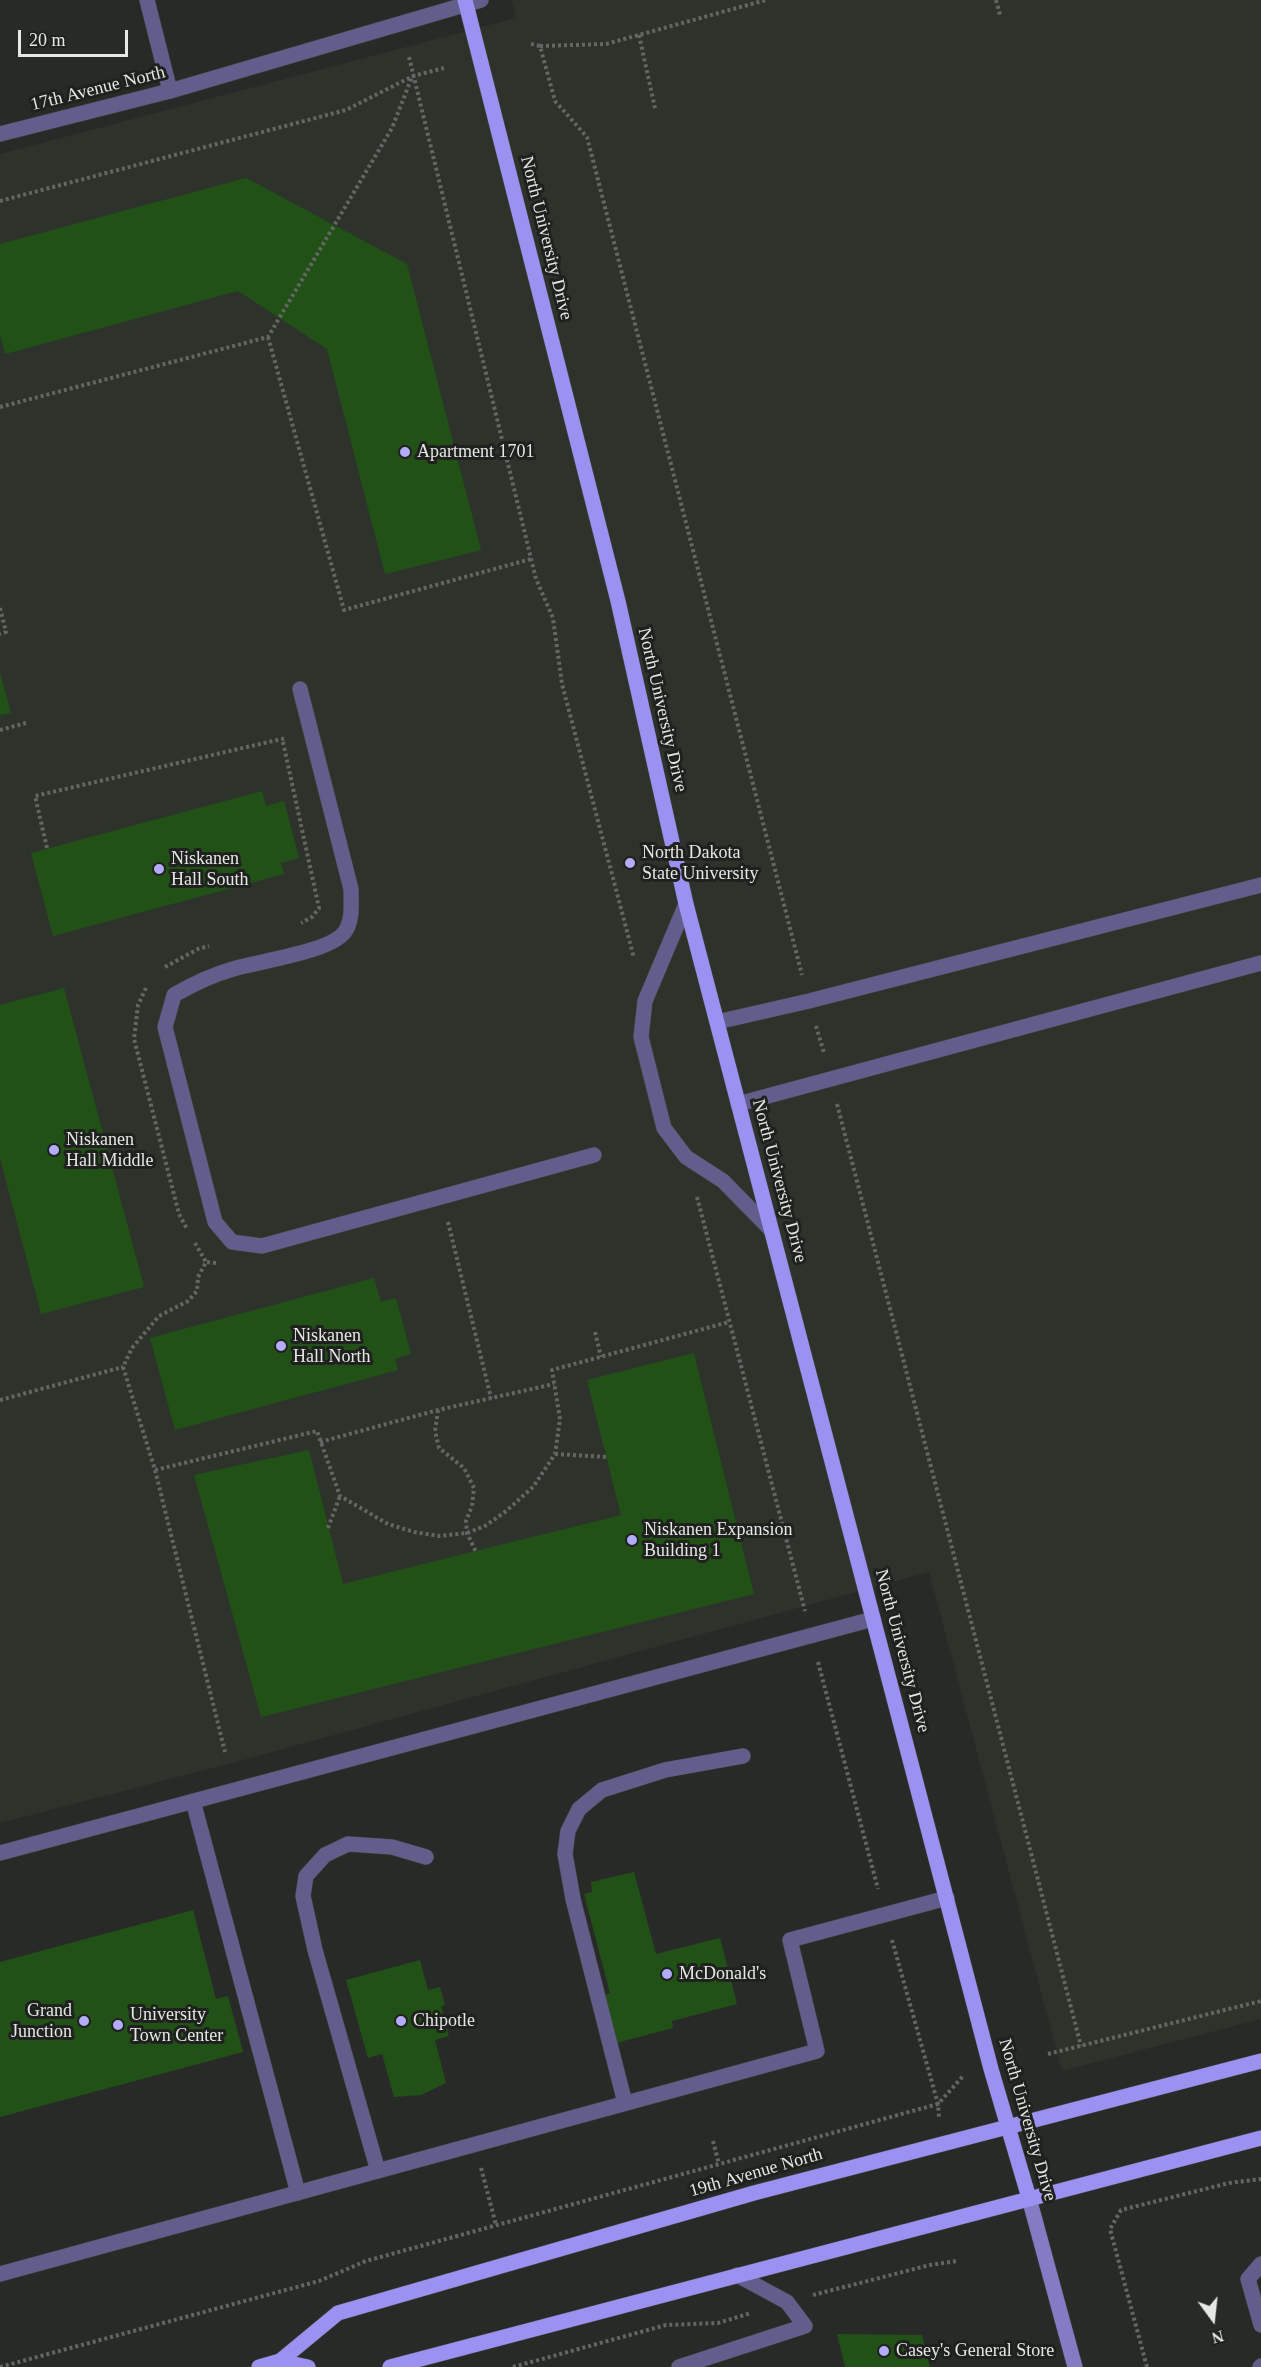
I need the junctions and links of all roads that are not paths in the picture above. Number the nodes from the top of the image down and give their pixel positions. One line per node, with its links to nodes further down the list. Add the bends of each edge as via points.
1 (147, 0): 4 (street)
2 (481, 0): 3 (street, 17th Avenue North)
3 (465, 2): 4 (street, 17th Avenue North); 8 (main road, North University Drive, via 618,601)
4 (170, 91): 5 (street, 17th Avenue North)
5 (0, 134)
6 (300, 689): 12 (street, via 351,889 351,915 346,932 327,945 233,969 197,981 174,995 165,1027 214,1222 232,1242 262,1246)
7 (1261, 885): 10 (street)
8 (686, 904): 10 (main road, North University Drive); 13 (street, via 645,1000 641,1037 658,1106 664,1128 686,1157 723,1181)
9 (1261, 963): 11 (street)
10 (717, 1022): 11 (main road, North University Drive)
11 (738, 1104): 13 (main road, North University Drive)
12 (594, 1155)
13 (772, 1231): 14 (main road, North University Drive)
14 (873, 1619): 16 (street); 19 (main road, North University Drive)
15 (743, 1756): 21 (street, via 665,1770 602,1790 579,1809 568,1831 565,1854 573,1899)
16 (193, 1801): 17 (street); 25 (street)
17 (0, 1853)
18 (426, 1857): 24 (street, via 392,1847 348,1844 325,1855 306,1876 303,1896 315,1950)
19 (946, 1898): 21 (street, via 790,1940 817,2051); 22 (main road, North University Drive)
20 (1261, 2061): 22 (main road, 19th Avenue North)
21 (626, 2103): 24 (street)
22 (1009, 2125): 26 (main road, North University Drive); 31 (main road, 19th Avenue North, via 743,2196 338,2313)
23 (1261, 2138): 26 (main road)
24 (378, 2171): 25 (street)
25 (298, 2193): 28 (street)
26 (1029, 2198): 29 (main road); 36 (main road, North University Drive)
27 (1261, 2264): 30 (street, via 1248,2279)
28 (0, 2274)
29 (737, 2275): 34 (main road); 35 (street, via 787,2302 805,2326)
30 (1261, 2325)
31 (281, 2364): 32 (main road, 19th Avenue North); 33 (main road, 19th Avenue North)
32 (259, 2367)
33 (308, 2367)
34 (390, 2367)
35 (679, 2367)
36 (1075, 2367)

